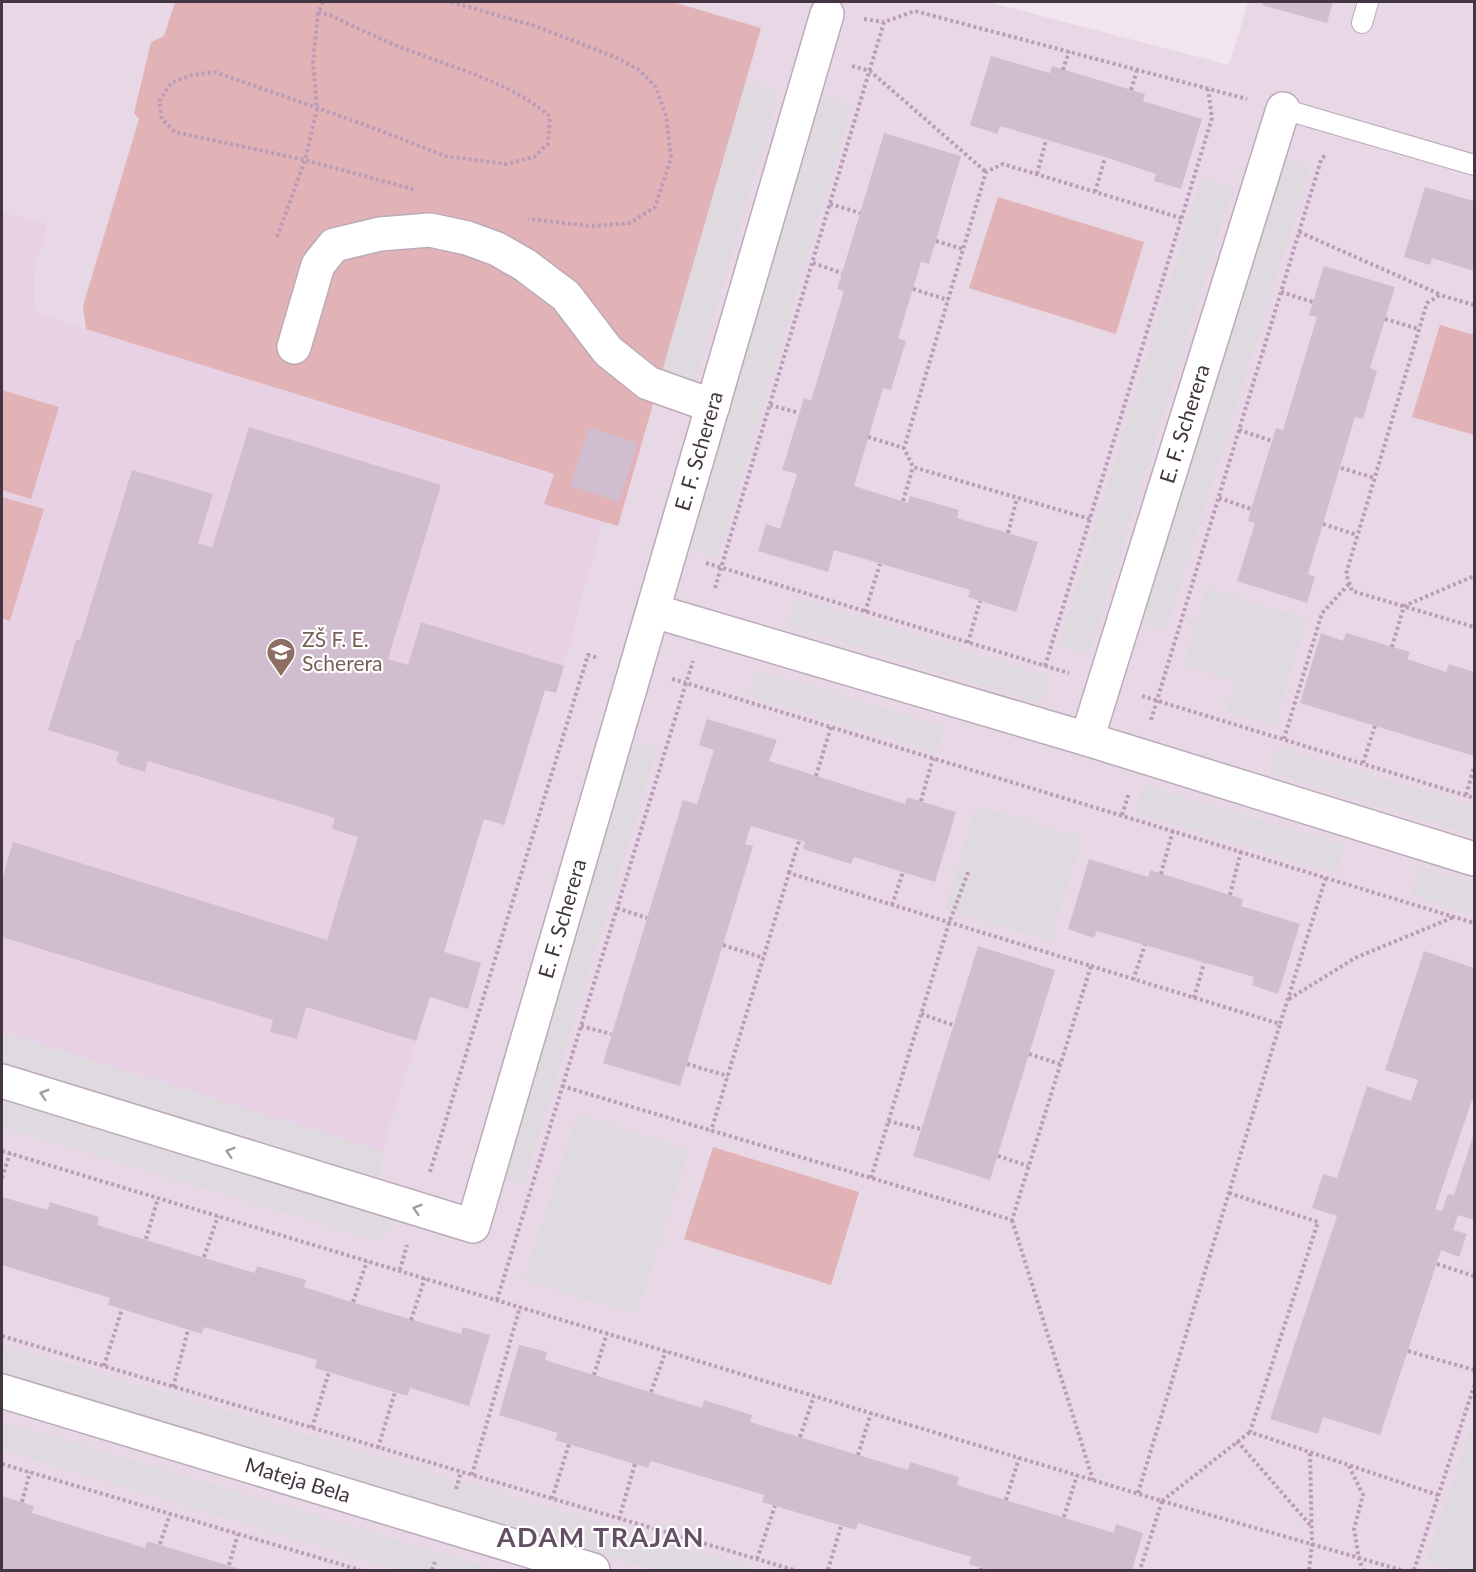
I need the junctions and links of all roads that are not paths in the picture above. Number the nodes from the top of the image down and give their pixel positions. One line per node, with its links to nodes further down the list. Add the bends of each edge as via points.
1 (1368, 2): 3 (lane)
2 (827, 15): 7 (street, E. F. Scherera)
3 (1362, 23)
4 (1283, 109): 5 (lane); 9 (street, E. F. Scherera)
5 (1474, 165)
6 (294, 347): 7 (street, via 318,264 334,245 380,234 430,230 467,237 525,265 566,296 608,351 648,383)
7 (713, 406): 8 (street, E. F. Scherera)
8 (654, 611): 9 (street); 11 (street, E. F. Scherera, one-way to 11, via 473,1226)
9 (1087, 739): 10 (street)
10 (1474, 859)
11 (2, 1081)
12 (2, 1391): 13 (street, Mateja Bela)
13 (592, 1570)

